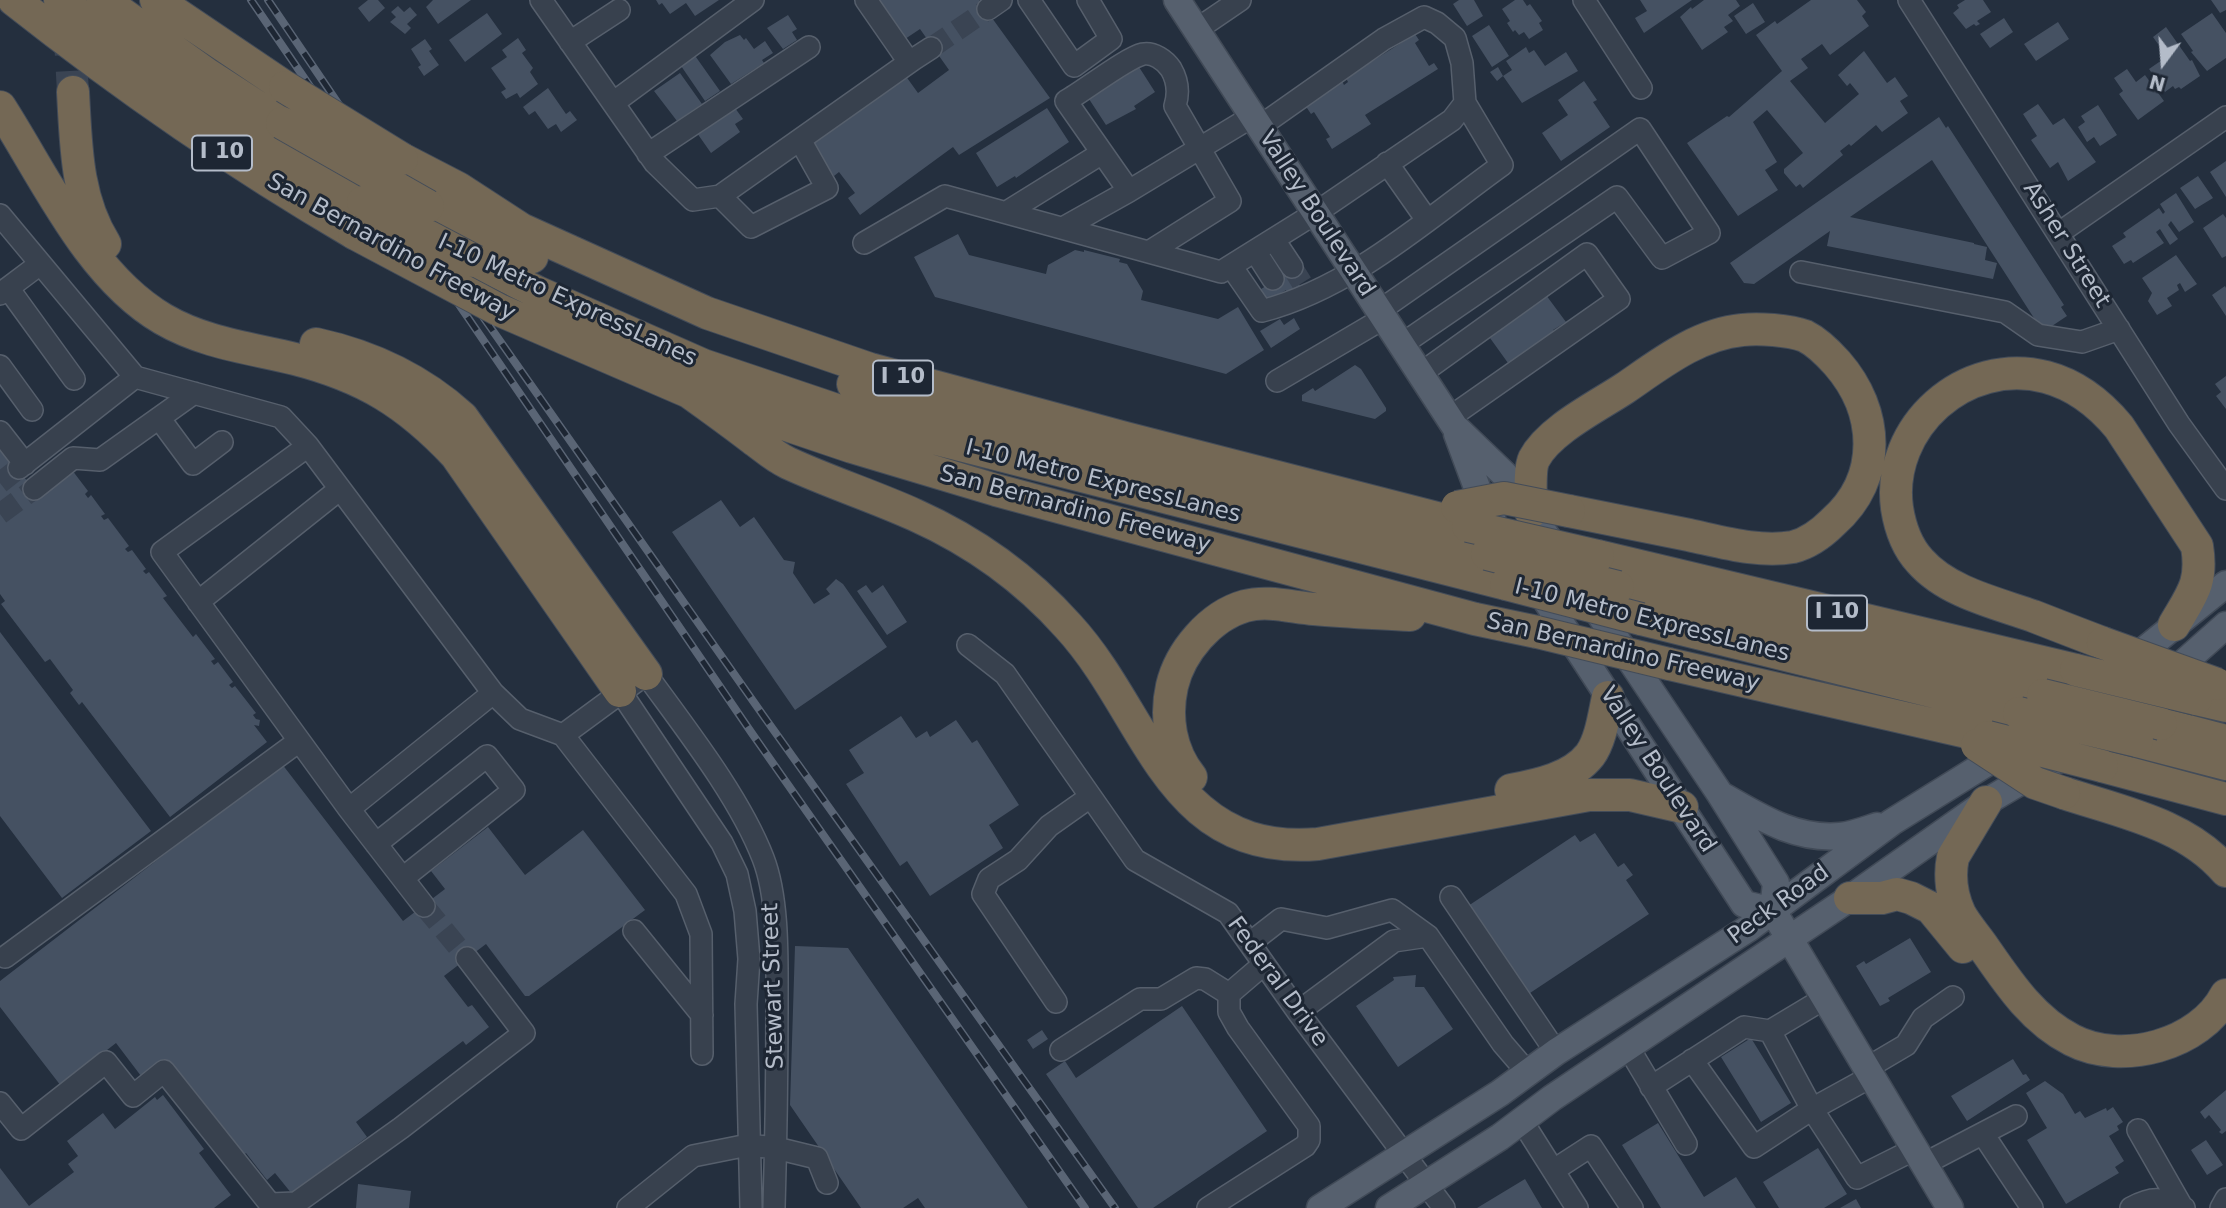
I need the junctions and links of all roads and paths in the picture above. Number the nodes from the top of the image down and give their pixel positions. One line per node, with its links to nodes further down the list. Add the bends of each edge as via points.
1 (14, 0): 59 (highway, San Bernardino Freeway / I 10, bridge, via 96,65 288,195 499,310)
2 (60, 0): 83 (highway, I-10 Metro ExpressLanes, bridge, via 199,101 363,202 537,292 703,365 878,424 1641,619)
3 (103, 0): 83 (highway, I-10 Metro ExpressLanes, bridge, via 282,123 428,206 585,283 720,339 956,420 1618,587)
4 (156, 0): 71 (highway, I 10, bridge, via 285,87 521,229 707,313 870,369 1125,438)
5 (541, 0): 16 (street)
6 (753, 0): 22 (street)
7 (866, 0): 19 (street)
8 (1029, 0): 9 (street, via 1074,66 1111,39)
9 (1088, 0)
10 (1177, 0): 15 (main road, Valley Boulevard)
11 (1240, 0): 15 (street)
12 (1584, 0): 20 (street)
13 (1909, 0): 39 (street, Asher Street)
14 (619, 10): 16 (street)
15 (1196, 30): 26 (main road, Valley Boulevard)
16 (570, 42): 22 (street)
17 (809, 47): 30 (street)
18 (930, 48): 19 (street)
19 (909, 62): 27 (street)
20 (1642, 88)
21 (73, 92): 78 (highway, via 81,189 94,226 122,265 146,288 197,317 360,357 439,396 483,444)
22 (613, 103): 30 (street)
23 (1465, 103): 26 (street, via 1455,38 1424,16); 31 (street, via 1452,120); 37 (street, via 1502,165)
24 (0, 107): 79 (highway, via 68,219 124,289 145,307 188,331 223,343 356,379 381,391 428,426 456,455)
25 (2226, 117): 39 (street)
26 (1256, 122): 28 (street); 35 (main road, Valley Boulevard)
27 (800, 140): 33 (street); 33 (street, via 827,188 751,227)
28 (1200, 148): 29 (street, via 1175,106 1178,95 1172,70 1155,55 1144,54 1066,101); 32 (street); 43 (street, via 1230,201)
29 (1102, 153): 32 (street); 34 (street)
30 (651, 158): 33 (street, via 693,200)
31 (1387, 163): 35 (street); 37 (street)
32 (1129, 191): 38 (street)
33 (720, 196)
34 (1007, 212): 38 (street); 41 (street, via 945,196)
35 (1314, 214): 40 (street); 47 (main road, Valley Boulevard)
36 (0, 215): 44 (street)
37 (1427, 220): 47 (street)
38 (1063, 228): 43 (street)
39 (2059, 233): 52 (street, Asher Street)
40 (1274, 240): 42 (street); 48 (street)
41 (864, 243)
42 (1255, 251): 45 (street); 50 (street)
43 (1149, 252): 45 (street, via 1221,272)
44 (40, 264): 49 (street); 56 (street)
45 (1231, 266): 50 (street, via 1262,311)
46 (1801, 272): 52 (street, via 2004,312 2038,335 2082,342)
47 (1354, 273): 48 (street); 51 (main road, Valley Boulevard)
48 (1302, 281): 50 (street)
49 (4, 291): 57 (street)
50 (1282, 292)
51 (1381, 315): 53 (main road, Valley Boulevard); 53 (street, via 1640,130 1709,233 1662,258 1617,197); 58 (street)
52 (2119, 329): 69 (street, Asher Street)
53 (1401, 345): 55 (main road, Valley Boulevard)
54 (0, 366): 61 (street)
55 (1420, 374): 63 (main road, Valley Boulevard); 63 (street, via 1587,254 1619,299)
56 (135, 377): 60 (street); 64 (street, via 22,466)
57 (74, 379)
58 (1277, 381)
59 (689, 392): 74 (highway, San Bernardino Freeway / I 10, via 996,490); 94 (highway, via 785,462 917,516 1012,573 1085,646 1186,799 1230,831 1291,846 1589,795 1630,795)
60 (194, 393): 62 (street); 66 (street, via 281,417)
61 (32, 410)
62 (159, 418): 65 (street, via 193,464); 67 (street, via 100,460 73,458)
63 (1452, 423): 70 (main road, Valley Boulevard, via 1505,475); 82 (main road, Valley Boulevard, via 1482,501)
64 (0, 432)
65 (222, 442)
66 (308, 446): 68 (street); 73 (street, via 162,552)
67 (34, 489)
68 (340, 489): 73 (street); 80 (street)
69 (2226, 489)
70 (1531, 512): 71 (highway, bridge, via 1533,461 1552,437 1685,349 1741,330 1804,336 1825,350 1859,395 1869,426 1864,480 1849,509 1818,536 1795,547 1736,545 1569,511 1504,498); 90 (main road, Valley Boulevard)
71 (1453, 516): 81 (highway, I 10, bridge, via 1598,556 2076,670)
72 (2226, 584): 75 (main road, Peck Road)
73 (198, 602): 87 (street)
74 (1475, 619): 82 (highway, via 1264,603 1244,606 1210,625 1187,650 1175,674 1169,728 1184,769 1224,808 1273,825 1402,809 1516,789 1572,772 1590,754); 86 (highway, San Bernardino Freeway / I 10, bridge)
75 (2174, 625): 81 (highway, bridge, via 2197,585 2197,545 2106,412 2069,386 2045,377 2003,374 1952,392 1920,420 1902,453 1895,496 1906,540 1920,561 1961,590 2102,643); 96 (main road, Peck Road, via 2065,714)
76 (2226, 625): 93 (main road, Peck Road, via 2110,728)
77 (968, 645): 91 (street, Federal Drive, via 1005,674)
78 (646, 674): 79 (street); 136 (street, Stewart Street, via 717,775 764,860 777,967)
79 (620, 691): 85 (street); 135 (street, Stewart Street, via 722,843 737,874 749,959)
80 (493, 693): 85 (street, via 520,719); 95 (street)
81 (2216, 695)
82 (1608, 697): 94 (main road, Valley Boulevard)
83 (2031, 704): 84 (highway, I-10 Metro ExpressLanes, bridge)
84 (2149, 733): 88 (highway, I-10 Metro ExpressLanes); 89 (highway, I-10 Metro ExpressLanes)
85 (563, 735): 117 (street, via 686,894 701,934)
86 (1978, 738): 92 (highway, San Bernardino Freeway / I 10, bridge); 98 (highway, bridge, via 2035,783 2178,831 2212,854)
87 (299, 741): 95 (street); 108 (street)
88 (2226, 741)
89 (2226, 764)
90 (1720, 794): 96 (main road, via 1775,825 1816,836 1842,836); 103 (main road, Valley Boulevard, via 1776,883)
91 (1090, 797): 107 (street, Federal Drive, via 1135,860 1228,913); 115 (street, via 1049,826 1018,860 989,879 983,894)
92 (2226, 799)
93 (1986, 803): 101 (main road, Peck Road); 112 (highway, via 1953,858 1952,891 1960,914 2038,1017 2075,1042 2116,1051 2144,1049 2177,1040 2205,1021)
94 (1682, 807): 103 (main road, Valley Boulevard, via 1744,904)
95 (349, 809): 97 (street)
96 (1892, 822): 103 (main road, Peck Road)
97 (376, 844): 99 (street); 99 (street, via 487,756 514,790)
98 (2226, 871)
99 (403, 878): 102 (street)
100 (1451, 897): 122 (street)
101 (1850, 898): 106 (main road, Peck Road); 118 (highway, via 1897,894 1931,908 2034,1037 2052,1051 2091,1067 2132,1070 2168,1063 2199,1051)
102 (424, 906)
103 (1773, 911): 106 (main road); 122 (main road, Peck Road)
104 (634, 931): 117 (street)
105 (1428, 936): 107 (street, via 1392,910 1327,928 1281,919); 116 (street, via 1394,941); 126 (street)
106 (1791, 938): 114 (main road); 120 (main road, Peck Road)
107 (1250, 943): 110 (street, Federal Drive)
108 (2, 956)
109 (467, 958): 128 (street, via 524,1034 296,1203 270,1204 164,1071 133,1096 106,1062 21,1129)
110 (1264, 964): 111 (street); 116 (street, Federal Drive)
111 (1229, 994): 121 (street, via 1196,978 1161,999 1140,999); 147 (street, via 1229,1012 1309,1126 1309,1140)
112 (2226, 995)
113 (1953, 997): 125 (street, via 1923,1018 1906,1045)
114 (1825, 998): 119 (street); 125 (main road)
115 (1056, 1002)
116 (1298, 1012): 137 (street, Federal Drive)
117 (702, 1015): 123 (street)
118 (2226, 1028)
119 (1770, 1031): 124 (street, via 1744,1027); 129 (street)
120 (1628, 1047): 127 (street); 131 (main road, Peck Road)
121 (1061, 1050)
122 (1556, 1052): 126 (main road, Peck Road)
123 (702, 1054)
124 (1692, 1060): 127 (street); 129 (street, via 1754,1147)
125 (1869, 1072): 129 (street); 138 (main road)
126 (1528, 1073): 137 (main road, Peck Road)
127 (1651, 1087): 134 (street)
128 (0, 1103)
129 (1812, 1109): 138 (street, via 1857,1178)
130 (2016, 1116): 133 (street)
131 (1522, 1121): 139 (street); 141 (main road, Peck Road)
132 (2138, 1130): 143 (street)
133 (1983, 1135): 138 (street); 154 (street)
134 (1686, 1144)
135 (748, 1145): 136 (street); 144 (street, via 693,1156); 145 (street, Stewart Street)
136 (776, 1148): 140 (street, via 817,1157); 146 (street, Stewart Street)
137 (1403, 1154): 141 (street, Federal Drive); 148 (main road, Peck Road)
138 (1920, 1157): 153 (main road)
139 (1554, 1170): 151 (street); 152 (street, via 1591,1146)
140 (827, 1182)
141 (1427, 1182): 149 (main road, Peck Road); 150 (street, Federal Drive)
142 (2226, 1199): 156 (street)
143 (2183, 1207): 155 (street, via 2147,1199)
144 (628, 1208)
145 (751, 1208)
146 (774, 1208)
147 (1208, 1208)
148 (1320, 1208)
149 (1389, 1208)
150 (1444, 1208)
151 (1577, 1208)
152 (1632, 1208)
153 (1950, 1208)
154 (2032, 1208)
155 (2131, 1208)
156 (2221, 1208)

